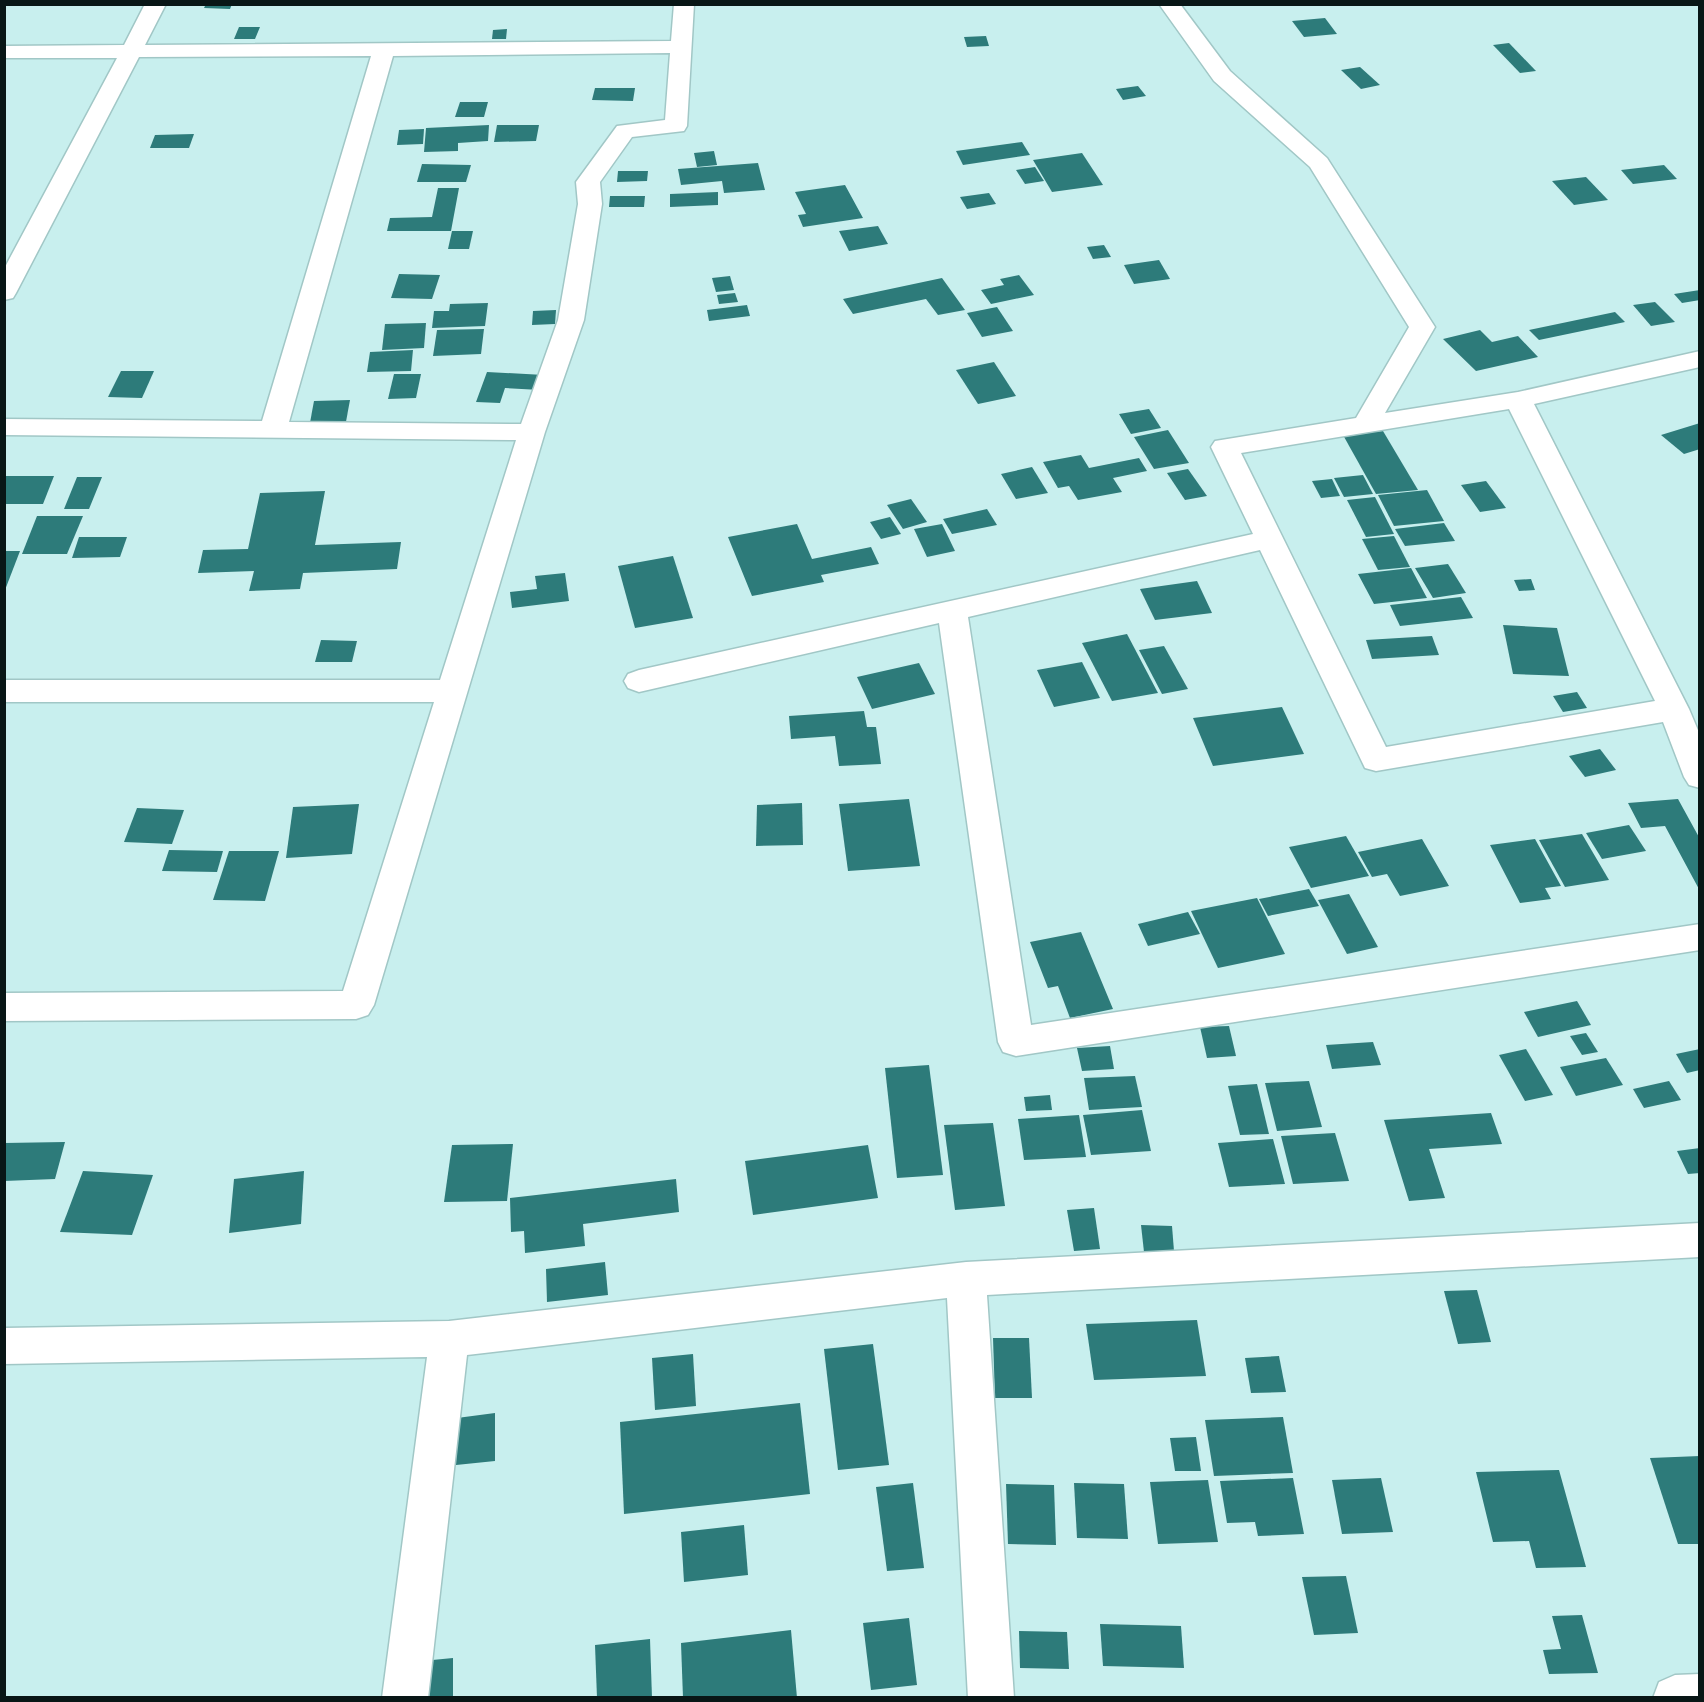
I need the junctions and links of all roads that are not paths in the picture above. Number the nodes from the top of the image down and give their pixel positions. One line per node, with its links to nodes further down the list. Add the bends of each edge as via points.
1 (156, 4): 6 (street)
2 (684, 4): 4 (street)
3 (1169, 4): 11 (street, via 1222,76 1319,163 1422,327)
4 (680, 47): 5 (street); 14 (street, via 676,126 625,131 588,182 590,204 571,320)
5 (384, 50): 6 (street); 13 (street)
6 (132, 51): 7 (street); 8 (street)
7 (4, 52)
8 (4, 293)
9 (1700, 359): 10 (street)
10 (1518, 400): 11 (street); 20 (street)
11 (1365, 425): 15 (street, via 1225,447)
12 (4, 427): 13 (street)
13 (273, 430): 14 (street)
14 (532, 432): 19 (street)
15 (1269, 539): 16 (street); 20 (street, via 1376,760)
16 (952, 610): 17 (street); 22 (street, via 1016,1042)
17 (639, 681)
18 (4, 691): 19 (street)
19 (452, 691): 23 (street, via 356,1005)
20 (1674, 709): 21 (street)
21 (1700, 777)
22 (1700, 937)
23 (4, 1007)
24 (1700, 1240): 25 (street)
25 (966, 1279): 26 (street); 30 (street)
26 (449, 1339): 27 (street); 29 (street)
27 (4, 1346)
28 (1700, 1697): 31 (street)
29 (405, 1698)
30 (991, 1698)
31 (1675, 1698)

